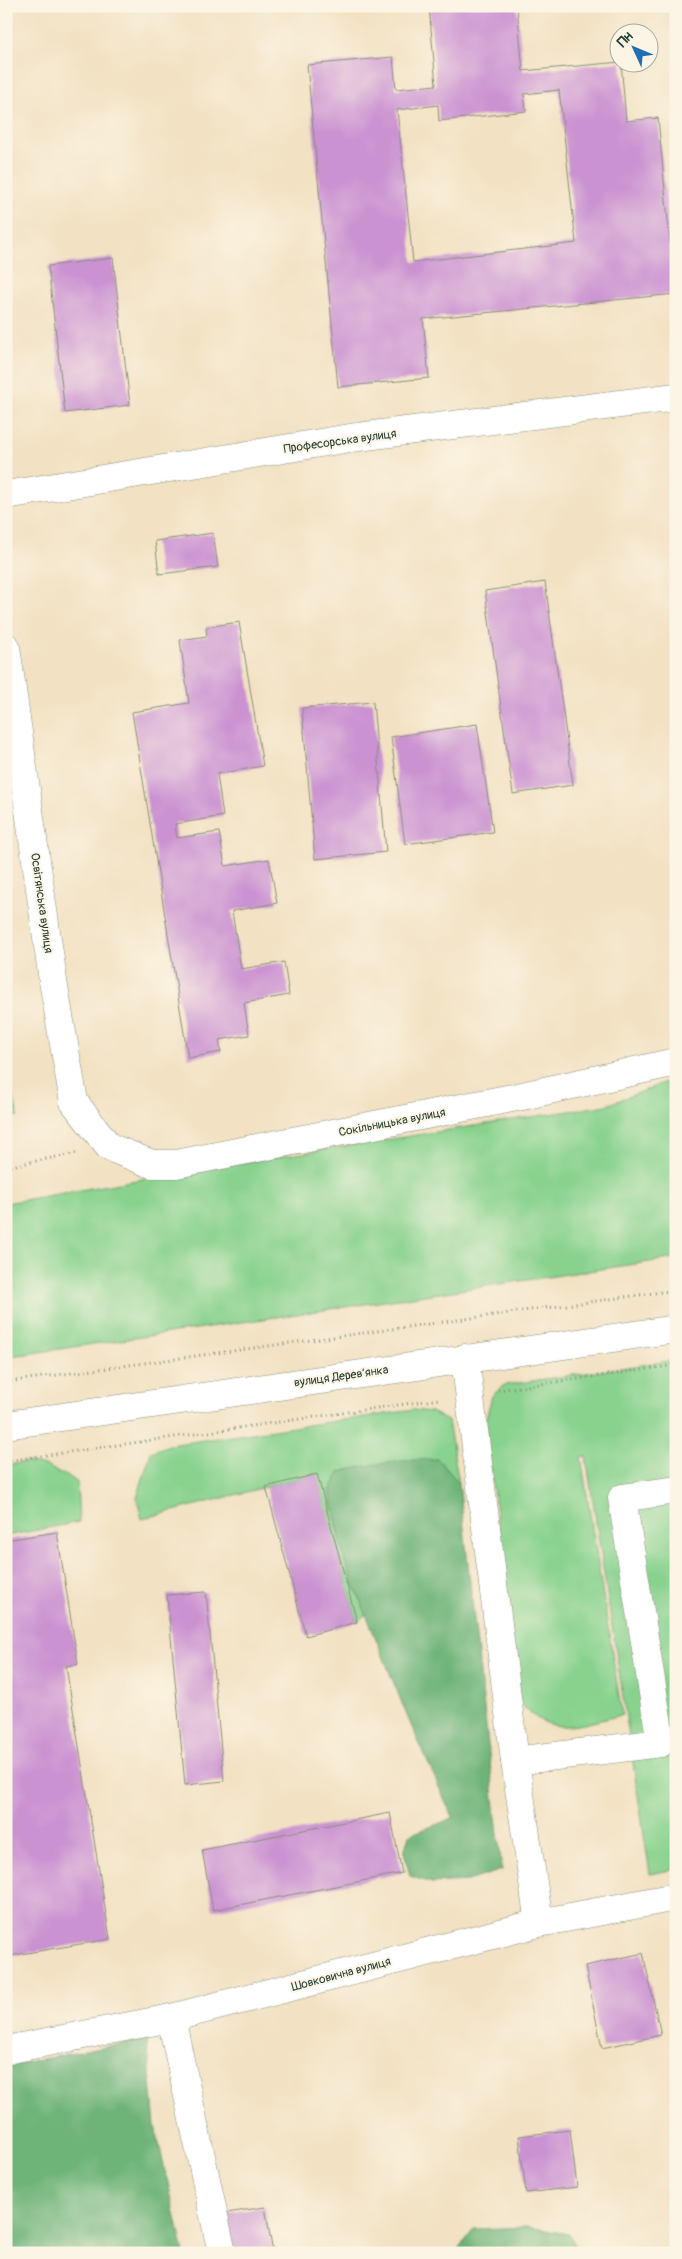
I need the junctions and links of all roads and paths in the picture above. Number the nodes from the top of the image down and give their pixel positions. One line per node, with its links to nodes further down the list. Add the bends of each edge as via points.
1 (676, 397): 2 (street, Професорська вулиця, via 350,438)
2 (6, 494)
3 (6, 646): 5 (street, Освітянська вулиця, via 53,981 74,1102)
4 (676, 1062): 5 (street, Сокільницька вулиця, via 522,1096 176,1164 152,1164)
5 (109, 1147): 6 (path)
6 (6, 1167)
7 (676, 1290): 11 (path)
8 (676, 1329): 9 (street, вулиця Дерев’янка)
9 (465, 1358): 12 (street); 13 (street, вулиця Дерев’янка)
10 (676, 1365): 12 (path)
11 (6, 1382)
12 (470, 1394): 14 (path); 16 (street)
13 (6, 1425)
14 (6, 1461)
15 (676, 1490): 16 (street, via 622,1498 661,1743)
16 (514, 1761): 18 (street)
17 (676, 1897): 18 (street, Шовковична вулиця)
18 (539, 1923): 19 (street, Шовковична вулиця)
19 (171, 2018): 20 (street, Шовковична вулиця); 21 (street)
20 (6, 2050)
21 (222, 2253)

